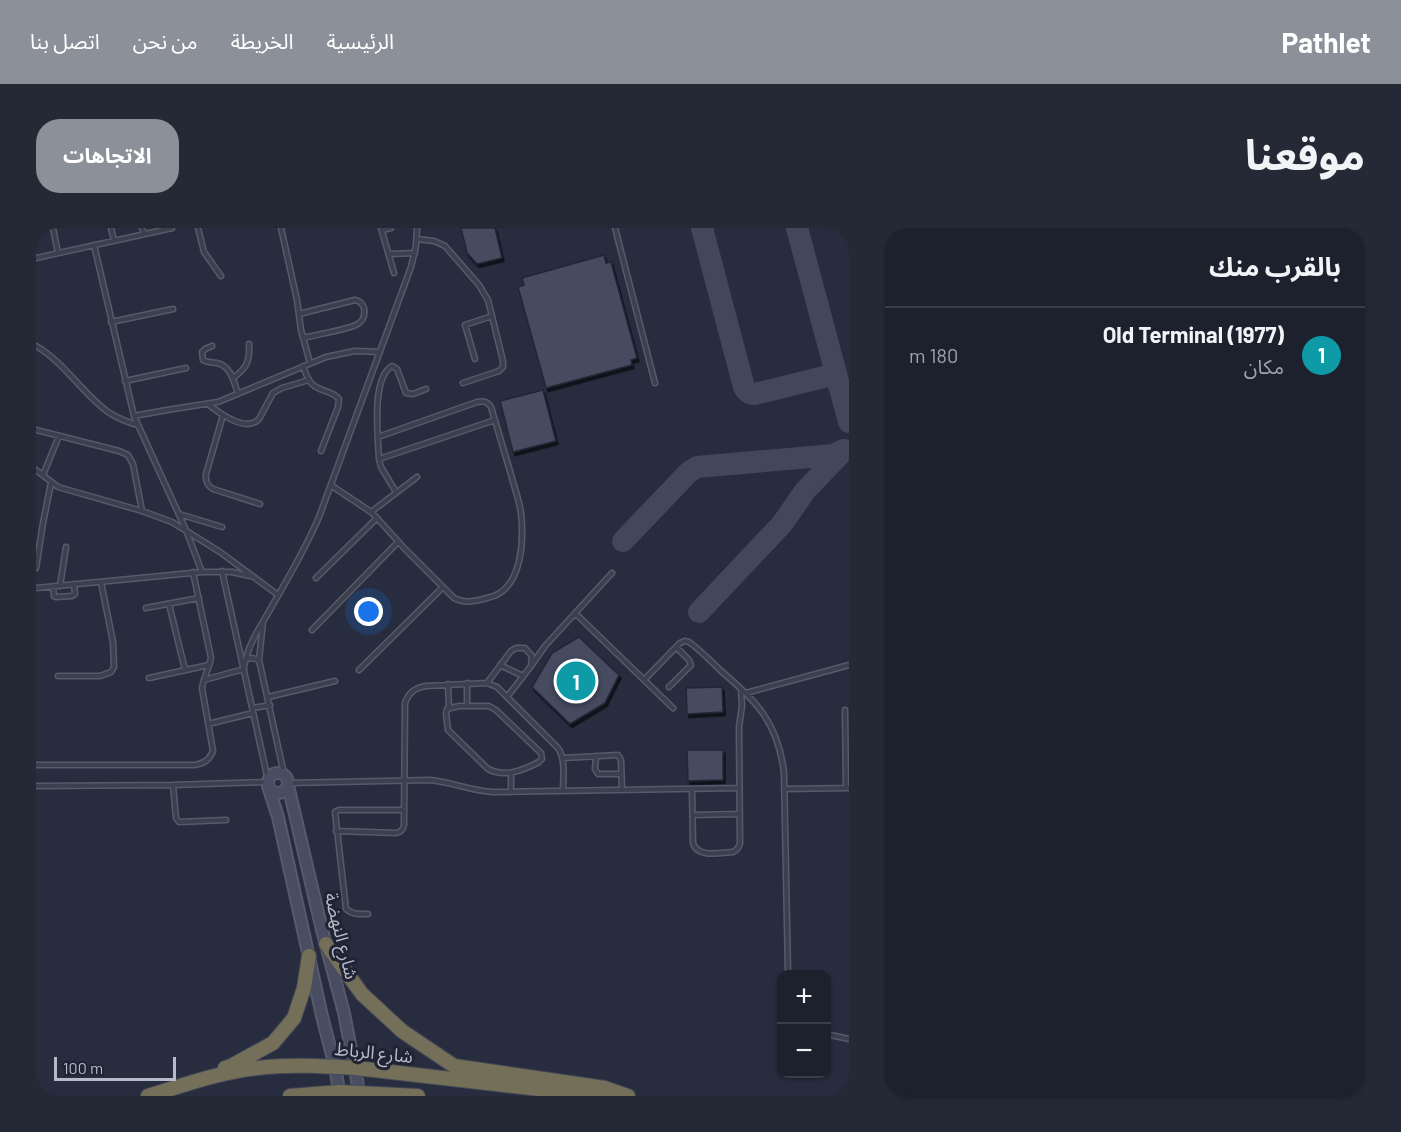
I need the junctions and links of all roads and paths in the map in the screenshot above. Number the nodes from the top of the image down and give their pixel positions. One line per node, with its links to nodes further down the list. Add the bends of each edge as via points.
1 (53, 228): 15 (lane)
2 (111, 228): 13 (lane)
3 (142, 228): 11 (lane)
4 (172, 228): 11 (lane)
5 (198, 228): 20 (lane, via 204,252)
6 (281, 228): 22 (lane)
7 (391, 228): 10 (lane)
8 (417, 228): 12 (lane)
9 (615, 228): 38 (lane)
10 (382, 229): 17 (lane)
11 (144, 234): 13 (lane)
12 (417, 239): 16 (lane); 23 (lane, via 440,243 450,250 483,290)
13 (114, 241): 14 (lane)
14 (94, 245): 15 (lane); 24 (lane)
15 (58, 253): 18 (lane)
16 (415, 253): 17 (lane); 29 (lane)
17 (389, 254): 19 (lane)
18 (36, 258)
19 (394, 273)
20 (221, 276)
21 (173, 309): 24 (lane)
22 (299, 314): 25 (lane); 25 (lane, via 355,300 363,304 365,311 355,326)
23 (492, 316): 30 (lane, via 465,325); 37 (lane, via 503,367)
24 (111, 322): 36 (lane)
25 (303, 338): 31 (lane)
26 (249, 344): 34 (lane, via 247,364)
27 (36, 346): 45 (lane, via 104,408)
28 (212, 346): 34 (lane, via 202,352 203,360 225,367)
29 (381, 352): 31 (lane, via 341,353); 55 (lane)
30 (475, 359)
31 (310, 363): 32 (lane)
32 (303, 366): 35 (lane); 40 (lane)
33 (186, 368): 36 (lane)
34 (232, 378): 40 (lane)
35 (309, 380): 42 (lane, via 273,393 256,423 245,425); 49 (lane, via 339,399)
36 (125, 381): 43 (lane)
37 (463, 383)
38 (655, 383)
39 (426, 389): 48 (lane, via 406,393 398,369 389,367 379,387)
40 (238, 394): 41 (lane)
41 (208, 404): 42 (lane); 43 (lane)
42 (223, 415): 57 (lane, via 206,474 208,486)
43 (134, 416): 45 (lane)
44 (495, 420): 48 (lane, via 491,407 483,401); 50 (lane); 78 (lane, via 521,512 520,556 510,583 498,594 466,602)
45 (138, 425): 60 (lane)
46 (36, 430): 47 (lane)
47 (59, 435): 52 (lane); 58 (lane, via 128,455)
48 (378, 437): 50 (lane)
49 (321, 451)
50 (379, 459): 56 (lane)
51 (36, 470): 52 (lane)
52 (42, 474): 54 (lane)
53 (417, 477): 56 (lane)
54 (51, 483): 58 (lane); 66 (lane)
55 (332, 486): 59 (lane); 79 (lane, via 310,538)
56 (396, 492): 59 (lane)
57 (260, 504)
58 (142, 511): 63 (lane)
59 (370, 512): 61 (lane)
60 (178, 514): 62 (lane); 63 (lane)
61 (377, 518): 64 (lane); 72 (lane)
62 (222, 527)
63 (186, 530): 69 (lane); 71 (lane)
64 (398, 542): 78 (lane); 85 (lane)
65 (66, 547): 76 (lane)
66 (36, 566)
67 (222, 571): 69 (lane); 71 (lane); 93 (lane, شارع النهضة)
68 (193, 572): 69 (lane); 73 (lane); 80 (lane)
69 (202, 572)
70 (612, 573): 83 (lane)
71 (252, 577): 79 (lane)
72 (316, 578)
73 (101, 582): 74 (lane); 96 (lane, via 112,633 114,666 106,675)
74 (74, 584): 75 (lane, via 75,594 65,596 54,596); 76 (lane)
75 (53, 586): 76 (lane); 77 (lane)
76 (60, 586)
77 (36, 588)
78 (442, 588): 95 (lane)
79 (278, 595): 84 (lane)
80 (199, 598): 81 (lane); 89 (lane)
81 (169, 604): 82 (lane); 94 (lane)
82 (146, 608)
83 (575, 613): 92 (lane); 100 (lane)
84 (263, 622): 87 (lane); 88 (lane, شارع النهضة)
85 (312, 630)
86 (676, 647): 100 (lane); 105 (lane, via 691,665); 106 (lane, via 689,642)
87 (245, 660): 88 (lane); 93 (lane)
88 (260, 660): 108 (lane, شارع النهضة)
89 (210, 665): 94 (lane); 99 (lane)
90 (500, 665): 92 (lane, via 511,651 520,647 532,656); 97 (lane); 103 (lane)
91 (849, 665): 107 (lane)
92 (531, 666): 97 (lane)
93 (244, 668): 99 (lane); 114 (lane, شارع النهضة)
94 (185, 670): 98 (lane)
95 (358, 670)
96 (58, 676)
97 (523, 676): 109 (lane)
98 (149, 678)
99 (203, 680): 116 (lane)
100 (644, 680): 113 (lane)
101 (335, 681): 108 (lane)
102 (467, 683): 103 (lane); 104 (lane); 111 (lane)
103 (487, 683): 109 (lane)
104 (448, 684): 112 (lane); 123 (lane, via 419,687 408,696)
105 (669, 687)
106 (741, 688): 107 (lane); 127 (lane)
107 (746, 693): 130 (lane, via 772,726 782,757)
108 (268, 697): 110 (lane, شارع النهضة)
109 (507, 697): 118 (lane, via 558,748)
110 (270, 705): 114 (lane); 122 (lane, شارع النهضة)
111 (467, 706): 112 (lane); 120 (lane, via 492,707 541,753 539,762)
112 (449, 707): 120 (lane, via 446,714 450,733 488,769)
113 (673, 708)
114 (253, 711): 116 (lane); 124 (lane, شارع النهضة)
115 (845, 711): 128 (lane)
116 (208, 723): 119 (lane, via 213,751 203,764)
117 (596, 756): 118 (lane); 121 (lane, via 618,755); 121 (lane, via 598,774)
118 (563, 758): 132 (lane)
119 (36, 765)
120 (511, 773): 133 (lane)
121 (621, 774): 131 (lane)
122 (287, 781): 123 (lane); 124 (main road, via 277,772); 124 (main road, via 284,791 277,793); 140 (main road, شارع النهضة)
123 (404, 781): 133 (lane, via 440,781 482,791); 134 (lane)
124 (268, 783): 125 (lane); 141 (main road, شارع النهضة)
125 (173, 785): 126 (lane); 137 (lane, via 176,818 180,822)
126 (36, 786)
127 (739, 788): 129 (lane); 135 (lane)
128 (848, 788): 130 (lane)
129 (692, 789): 131 (lane); 136 (lane)
130 (785, 789): 142 (lane)
131 (621, 790): 132 (lane)
132 (563, 791): 133 (lane)
133 (511, 792)
134 (404, 810): 138 (lane, via 400,832); 138 (lane, via 336,810)
135 (740, 814): 136 (lane); 136 (lane, via 737,850 713,853 694,848)
136 (693, 815)
137 (226, 820)
138 (336, 831): 139 (lane, via 346,909 354,914)
139 (368, 914)
140 (326, 944): 146 (main road, شارع النهضة); 154 (highway, via 362,994 402,1031 454,1066 605,1088)
141 (309, 956): 145 (main road, شارع النهضة); 149 (highway, via 294,1018 273,1043 231,1066 158,1085)
142 (788, 970)
143 (831, 1035): 144 (lane)
144 (849, 1039)
145 (335, 1067): 146 (highway, شارع الرباط); 147 (main road, شارع النهضة); 150 (highway, شارع الرباط, via 255,1068)
146 (356, 1068): 148 (main road, شارع النهضة); 153 (highway, شارع الرباط)
147 (340, 1094): 148 (highway); 151 (highway)
148 (360, 1094): 152 (highway)
149 (135, 1096)
150 (148, 1096)
151 (290, 1096)
152 (418, 1096)
153 (600, 1096)
154 (628, 1096)

